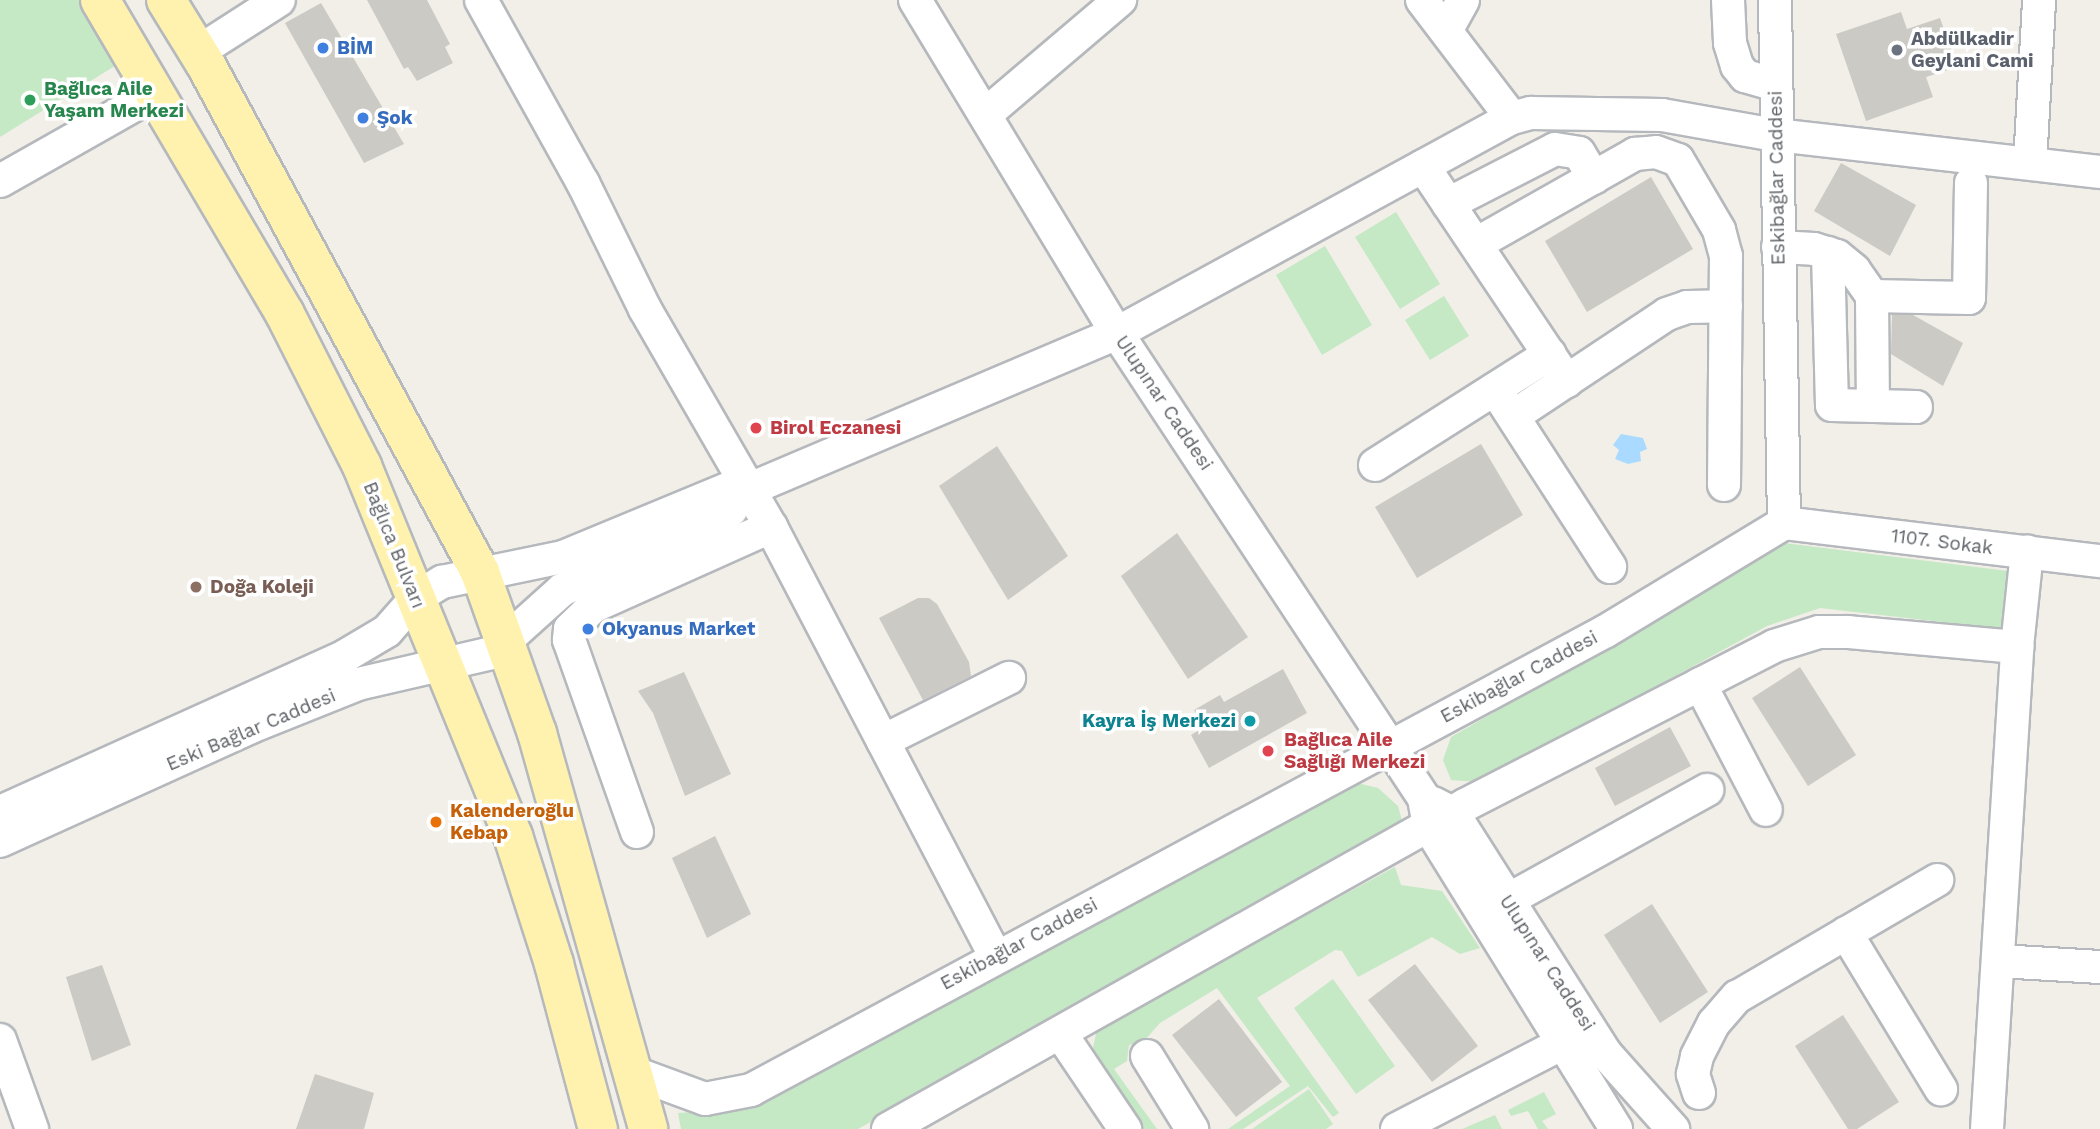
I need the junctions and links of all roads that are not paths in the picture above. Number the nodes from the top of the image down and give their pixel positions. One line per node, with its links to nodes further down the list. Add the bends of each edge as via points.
1 (100, 0): 15 (main road, Bağlıca Bulvarı)
2 (166, 0): 13 (main road)
3 (279, 0): 13 (street)
4 (481, 0): 40 (street, via 583,183 645,309)
5 (915, 0): 16 (street, Ulupınar Caddesi)
6 (1120, 0): 16 (street)
7 (1422, 0): 12 (street)
8 (1462, 0): 12 (street)
9 (1728, 0): 14 (street, via 1730,43 1737,66 1745,76)
10 (1775, 0): 14 (street, Eskibağlar Caddesi)
11 (2039, 0): 19 (street)
12 (1446, 31): 17 (street)
13 (198, 52): 46 (main road)
14 (1776, 85): 18 (street, Eskibağlar Caddesi)
15 (157, 92): 23 (street); 47 (main road, Bağlıca Bulvarı, via 338,416)
16 (988, 113): 31 (street, Ulupınar Caddesi)
17 (1512, 118): 18 (street, via 1531,113 1662,115); 20 (street)
18 (1776, 135): 19 (street); 27 (street, Eskibağlar Caddesi)
19 (2030, 163): 21 (street)
20 (1423, 166): 25 (street); 31 (street)
21 (2100, 172)
22 (1594, 178): 25 (street, via 1579,153 1555,149); 26 (street); 30 (street, via 1646,152 1678,160 1719,230 1726,256)
23 (0, 181)
24 (1971, 183): 29 (street, via 1969,298)
25 (1448, 204): 26 (street)
26 (1476, 244): 32 (street)
27 (1779, 247): 28 (street); 41 (street, Eskibağlar Caddesi)
28 (1828, 253): 29 (street, via 1854,270); 35 (street, via 1832,405)
29 (1872, 296): 35 (street)
30 (1726, 306): 33 (street, via 1687,307 1667,314); 39 (street)
31 (1117, 333): 40 (street); 54 (street, Ulupınar Caddesi)
32 (1550, 354): 33 (street); 34 (street)
33 (1567, 381): 37 (street)
34 (1495, 389): 37 (street); 38 (street)
35 (1873, 406): 36 (street)
36 (1916, 407)
37 (1515, 415): 45 (street)
38 (1375, 465)
39 (1724, 485)
40 (750, 489): 42 (street); 46 (street, via 732,487 562,557); 48 (street, Eski Bağlar Caddesi, via 739,507 562,590)
41 (1784, 523): 43 (street, 1107. Sokak); 54 (street, Eskibağlar Caddesi, via 1606,631)
42 (771, 527): 53 (street); 59 (street, via 594,606 570,629 569,639)
43 (2027, 552): 44 (street, 1107. Sokak); 49 (street)
44 (2100, 561)
45 (1610, 567)
46 (480, 572): 47 (street, via 442,582); 48 (main road)
47 (416, 598): 50 (main road, Bağlıca Bulvarı); 57 (street, via 387,631 345,656)
48 (508, 642): 50 (street, Eski Bağlar Caddesi, via 492,653); 71 (main road)
49 (2017, 647): 52 (street, via 1819,632 1774,646); 65 (street)
50 (444, 666): 60 (street, Eski Bağlar Caddesi, via 391,674 346,689); 74 (main road, Bağlıca Bulvarı, via 513,836 554,964)
51 (1009, 678): 53 (street)
52 (1700, 684): 56 (street); 58 (street)
53 (883, 741): 64 (street)
54 (1390, 745): 58 (street, Ulupınar Caddesi); 64 (street, Eskibağlar Caddesi)
55 (1707, 790): 62 (street)
56 (1766, 810)
57 (0, 812)
58 (1435, 813): 62 (street, Ulupınar Caddesi); 67 (street); 69 (street, Ulupınar Caddesi)
59 (637, 832)
60 (0, 841)
61 (1937, 880): 63 (street)
62 (1506, 901): 81 (street, Ulupınar Caddesi, via 1606,1054)
63 (1846, 933): 72 (street); 82 (street, via 1724,1009 1693,1065 1702,1085)
64 (995, 956): 71 (street, Eskibağlar Caddesi, via 751,1090 705,1100)
65 (1999, 961): 66 (street); 83 (street)
66 (2100, 967)
67 (1060, 1034): 76 (street); 77 (street)
68 (0, 1040): 73 (street)
69 (1563, 1043): 79 (street); 80 (street, Ulupınar Caddesi)
70 (1147, 1056): 78 (street)
71 (632, 1072): 75 (main road)
72 (1941, 1089)
73 (32, 1129)
74 (598, 1129)
75 (649, 1129)
76 (888, 1129)
77 (1125, 1129)
78 (1192, 1129)
79 (1397, 1129)
80 (1616, 1129)
81 (1673, 1129)
82 (1685, 1129)
83 (1987, 1129)

